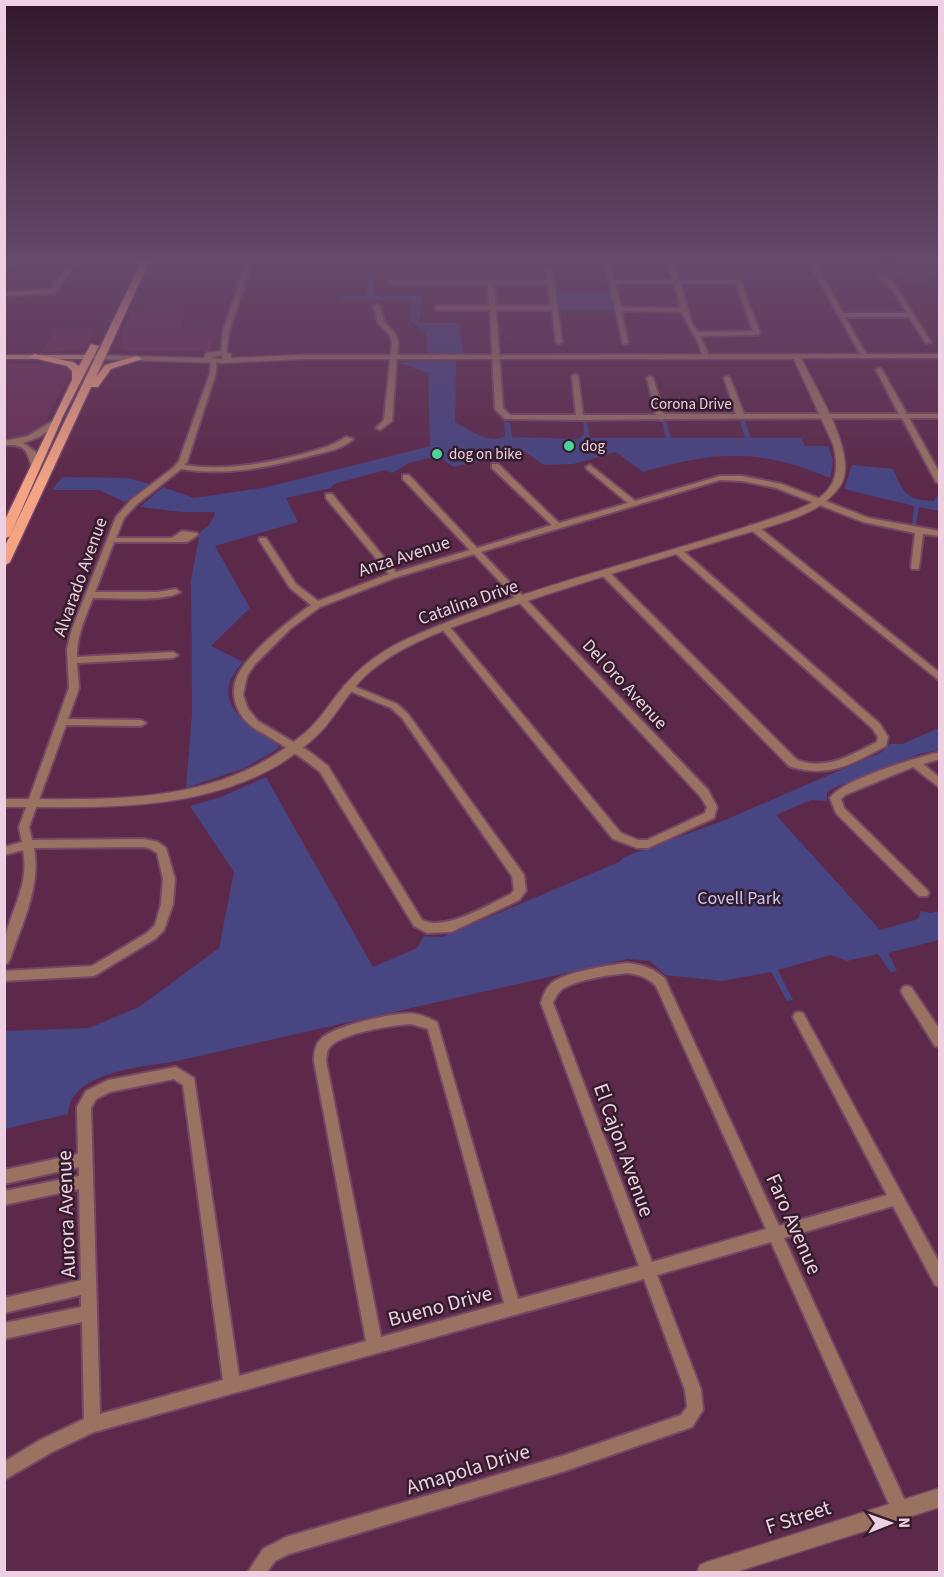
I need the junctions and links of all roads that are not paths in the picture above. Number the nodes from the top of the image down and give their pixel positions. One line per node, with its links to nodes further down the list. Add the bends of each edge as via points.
1 (105, 336): 11 (main road)
2 (105, 336): 11 (main road)
3 (225, 336): 23 (street, Alvarado Avenue)
4 (392, 336): 24 (street)
5 (494, 336): 25 (street)
6 (558, 336): 12 (street)
7 (623, 336): 14 (street)
8 (697, 336): 15 (street)
9 (853, 336): 16 (street)
10 (924, 336): 13 (street)
11 (103, 339): 20 (main road); 21 (main road); 22 (main road, via 114,351)
12 (559, 342)
13 (928, 342)
14 (625, 343)
15 (705, 356): 25 (street); 26 (street)
16 (864, 356): 17 (street); 26 (street)
17 (939, 356)
18 (4, 357): 19 (main road)
19 (34, 357): 20 (main road); 31 (main road, via 70,364 77,370)
20 (59, 357): 21 (main road)
21 (97, 357): 22 (street); 31 (main road); 32 (main road)
22 (135, 357): 23 (street); 32 (main road, via 105,369)
23 (218, 357): 24 (street); 46 (street, Alvarado Avenue)
24 (394, 357): 25 (street); 40 (street, via 388,421)
25 (497, 357): 37 (street, Corona Drive, via 502,415)
26 (797, 357): 36 (street, Catalina Drive)
27 (879, 370): 33 (street)
28 (574, 376): 37 (street)
29 (650, 378): 38 (street)
30 (727, 378): 35 (street)
31 (76, 379): 39 (main road)
32 (79, 406): 63 (main road)
33 (903, 416): 34 (street, Corona Drive); 36 (street, Corona Drive); 49 (street)
34 (939, 416)
35 (741, 417): 36 (street, Corona Drive); 38 (street, Corona Drive)
36 (824, 417): 52 (street, Catalina Drive, via 842,466 838,481)
37 (580, 418): 38 (street, Corona Drive)
38 (661, 418)
39 (54, 424): 43 (street); 44 (main road)
40 (380, 428)
41 (349, 439): 46 (street, via 337,447 244,470 207,472)
42 (4, 443): 43 (street)
43 (19, 443): 44 (street, via 32,452)
44 (35, 465): 57 (main road)
45 (495, 466): 53 (street)
46 (180, 467): 59 (street, Alvarado Avenue, via 127,509)
47 (590, 467): 51 (street)
48 (406, 477): 61 (street, Del Oro Avenue)
49 (939, 482)
50 (329, 496): 66 (street)
51 (633, 502): 52 (street, Anza Avenue, via 720,478 773,482); 53 (street, Anza Avenue)
52 (819, 502): 54 (street, Catalina Drive); 55 (street, Anza Avenue, via 867,520)
53 (557, 526): 61 (street, Anza Avenue)
54 (753, 527): 62 (street, Catalina Drive); 74 (street)
55 (919, 530): 56 (street, Anza Avenue); 64 (street)
56 (939, 534)
57 (4, 536)
58 (176, 538): 59 (street)
59 (111, 540): 68 (street, Alvarado Avenue)
60 (263, 540): 70 (street, via 293,586)
61 (477, 550): 66 (street, Anza Avenue); 69 (street, Del Oro Avenue)
62 (678, 551): 65 (street, Catalina Drive); 65 (street, via 876,726 883,737 882,744 816,771 794,764)
63 (4, 562)
64 (915, 567)
65 (607, 574): 69 (street, Catalina Drive)
66 (394, 575): 70 (street, Anza Avenue)
67 (176, 592): 68 (street)
68 (90, 595): 73 (street, Alvarado Avenue, via 72,645)
69 (525, 600): 71 (street, Catalina Drive); 71 (street, Del Oro Avenue, via 710,800 710,815 648,844 617,836)
70 (316, 605): 78 (street, Anza Avenue, via 287,627 252,663 242,676 238,695 243,710 254,723)
71 (446, 628): 75 (street, Catalina Drive, via 397,648)
72 (173, 655): 73 (street)
73 (72, 660): 76 (street, Alvarado Avenue, via 74,688)
74 (939, 678)
75 (348, 687): 78 (street, Catalina Drive, via 330,714); 78 (street, Anza Avenue, via 394,706 405,716 518,875 520,891 515,897 451,927 427,928 418,923 324,770)
76 (62, 722): 77 (street); 83 (street, Alvarado Avenue)
77 (141, 723)
78 (296, 748): 83 (street, Catalina Drive, via 246,777 175,799)
79 (939, 754): 80 (street)
80 (914, 762): 81 (street); 86 (street, via 841,792 835,801)
81 (939, 784)
82 (4, 802): 83 (street, Catalina Drive)
83 (34, 802): 84 (street, Alvarado Avenue, via 24,827)
84 (26, 844): 85 (street); 87 (street, Alvarado Avenue, via 30,858 28,886); 89 (street, via 154,845 162,851 167,865 167,904 160,927 152,936 100,969)
85 (4, 851)
86 (923, 893)
87 (4, 958)
88 (639, 967): 98 (street, Faro Avenue, via 652,972 661,983); 99 (street, El Cajon Avenue, via 557,986 548,1003)
89 (4, 976)
90 (907, 991): 92 (street)
91 (799, 1017): 97 (street)
92 (939, 1042)
93 (85, 1159): 94 (street); 95 (street, Aurora Avenue); 107 (street, Aurora Avenue, via 84,1107 91,1095 108,1086 176,1073 189,1083)
94 (4, 1178)
95 (86, 1181): 96 (street); 101 (street, Aurora Avenue)
96 (4, 1198)
97 (895, 1198): 98 (street, Bueno Drive); 100 (street)
98 (776, 1235): 99 (street, Bueno Drive); 112 (street, Faro Avenue)
99 (647, 1271): 103 (street, Bueno Drive); 108 (street, El Cajon Avenue, via 693,1390)
100 (939, 1280)
101 (88, 1286): 102 (street); 104 (street, Aurora Avenue)
102 (4, 1306)
103 (513, 1308): 106 (street, Bueno Drive); 106 (street, via 433,1026 409,1019 355,1030 328,1040 320,1061)
104 (89, 1312): 105 (street); 109 (street, Aurora Avenue)
105 (4, 1332)
106 (375, 1346): 107 (street, Bueno Drive)
107 (232, 1385): 109 (street, Bueno Drive)
108 (695, 1410): 113 (street, Amapola Drive, via 686,1421 562,1464 286,1546 269,1555)
109 (92, 1424): 110 (street, Bueno Drive)
110 (4, 1472)
111 (939, 1497): 112 (street, F Street)
112 (900, 1509): 114 (street, F Street)
113 (257, 1572)
114 (707, 1572)

